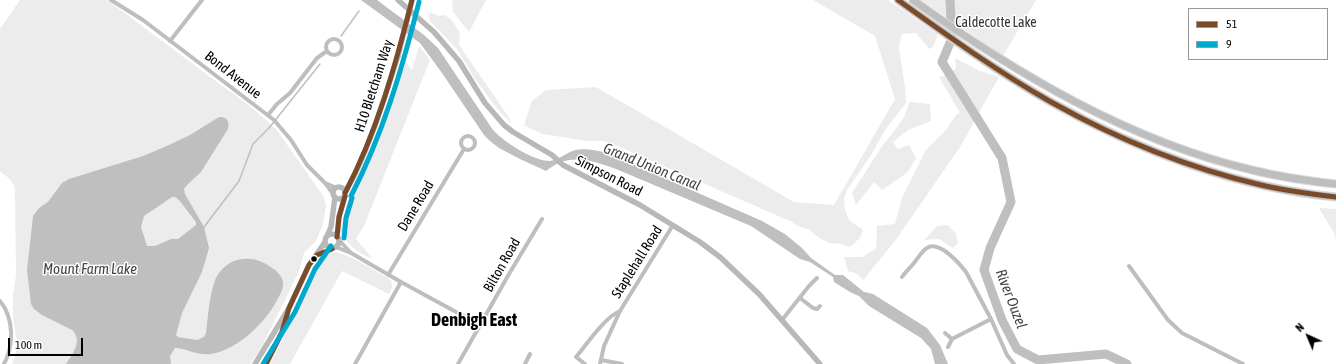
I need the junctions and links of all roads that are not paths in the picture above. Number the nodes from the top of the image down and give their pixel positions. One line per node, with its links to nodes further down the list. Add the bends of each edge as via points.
1 (112, 0): 7 (street, Bond Avenue)
2 (202, 0): 7 (street)
3 (398, 0): 17 (street, Simpson Road, via 434,32 459,60 485,103 513,132 552,155 563,165)
4 (412, 0): 13 (street, H10 Bletcham Way, bridge, via 381,110 354,178)
5 (898, 0): 15 (highway, via 1016,81 1094,125 1206,169 1295,192)
6 (913, 0): 12 (highway, via 977,45 1023,73 1094,112 1161,142 1252,170 1298,180)
7 (170, 41): 9 (street, Bond Avenue)
8 (327, 51): 8 (street, via 330,40 337,39 341,43 339,53 334,55); 9 (street, via 317,58 290,94)
9 (268, 115): 11 (street, Bond Avenue, via 291,140 307,165)
10 (464, 149): 25 (street, Dane Road)
11 (325, 183): 13 (street, Bond Avenue); 14 (street, Bond Avenue)
12 (1336, 184)
13 (342, 191): 14 (street, via 334,192); 14 (street, via 340,199); 19 (street)
14 (335, 196): 18 (street)
15 (1336, 197)
16 (542, 219): 36 (street, Bilton Road)
17 (673, 225): 33 (street, Staplehall Road); 35 (street, Simpson Road, via 730,266)
18 (327, 236): 19 (street, via 331,234); 20 (street)
19 (338, 238): 21 (street, via 339,244); 22 (street)
20 (325, 242): 21 (street, via 328,247); 23 (street)
21 (334, 248): 22 (street); 23 (street)
22 (351, 253): 25 (street)
23 (317, 255): 32 (street)
24 (1129, 266): 52 (street, via 1168,320 1182,333)
25 (388, 275): 28 (street)
26 (902, 277): 34 (street, via 926,248 940,248 966,272)
27 (816, 278): 29 (street)
28 (401, 282): 36 (street); 45 (street)
29 (800, 298): 31 (street, via 813,308 817,309); 35 (street)
30 (0, 301): 42 (street, via 9,318 12,335 9,356)
31 (820, 306)
32 (289, 308): 43 (street); 44 (street, via 282,332)
33 (620, 311): 41 (street, Staplehall Road, via 604,346); 48 (street, Staplehall Road, via 609,318 576,357)
34 (990, 319): 38 (street); 51 (street)
35 (782, 320): 50 (street, Simpson Road)
36 (480, 325): 46 (street, Bilton Road)
37 (945, 333): 38 (street)
38 (952, 339): 39 (street)
39 (948, 347)
40 (530, 354): 47 (street)
41 (600, 362): 49 (street)
42 (4, 364)
43 (255, 364)
44 (266, 364)
45 (355, 364)
46 (458, 364)
47 (525, 364)
48 (584, 364)
49 (622, 364)
50 (820, 364)
51 (1014, 364)
52 (1243, 364)

